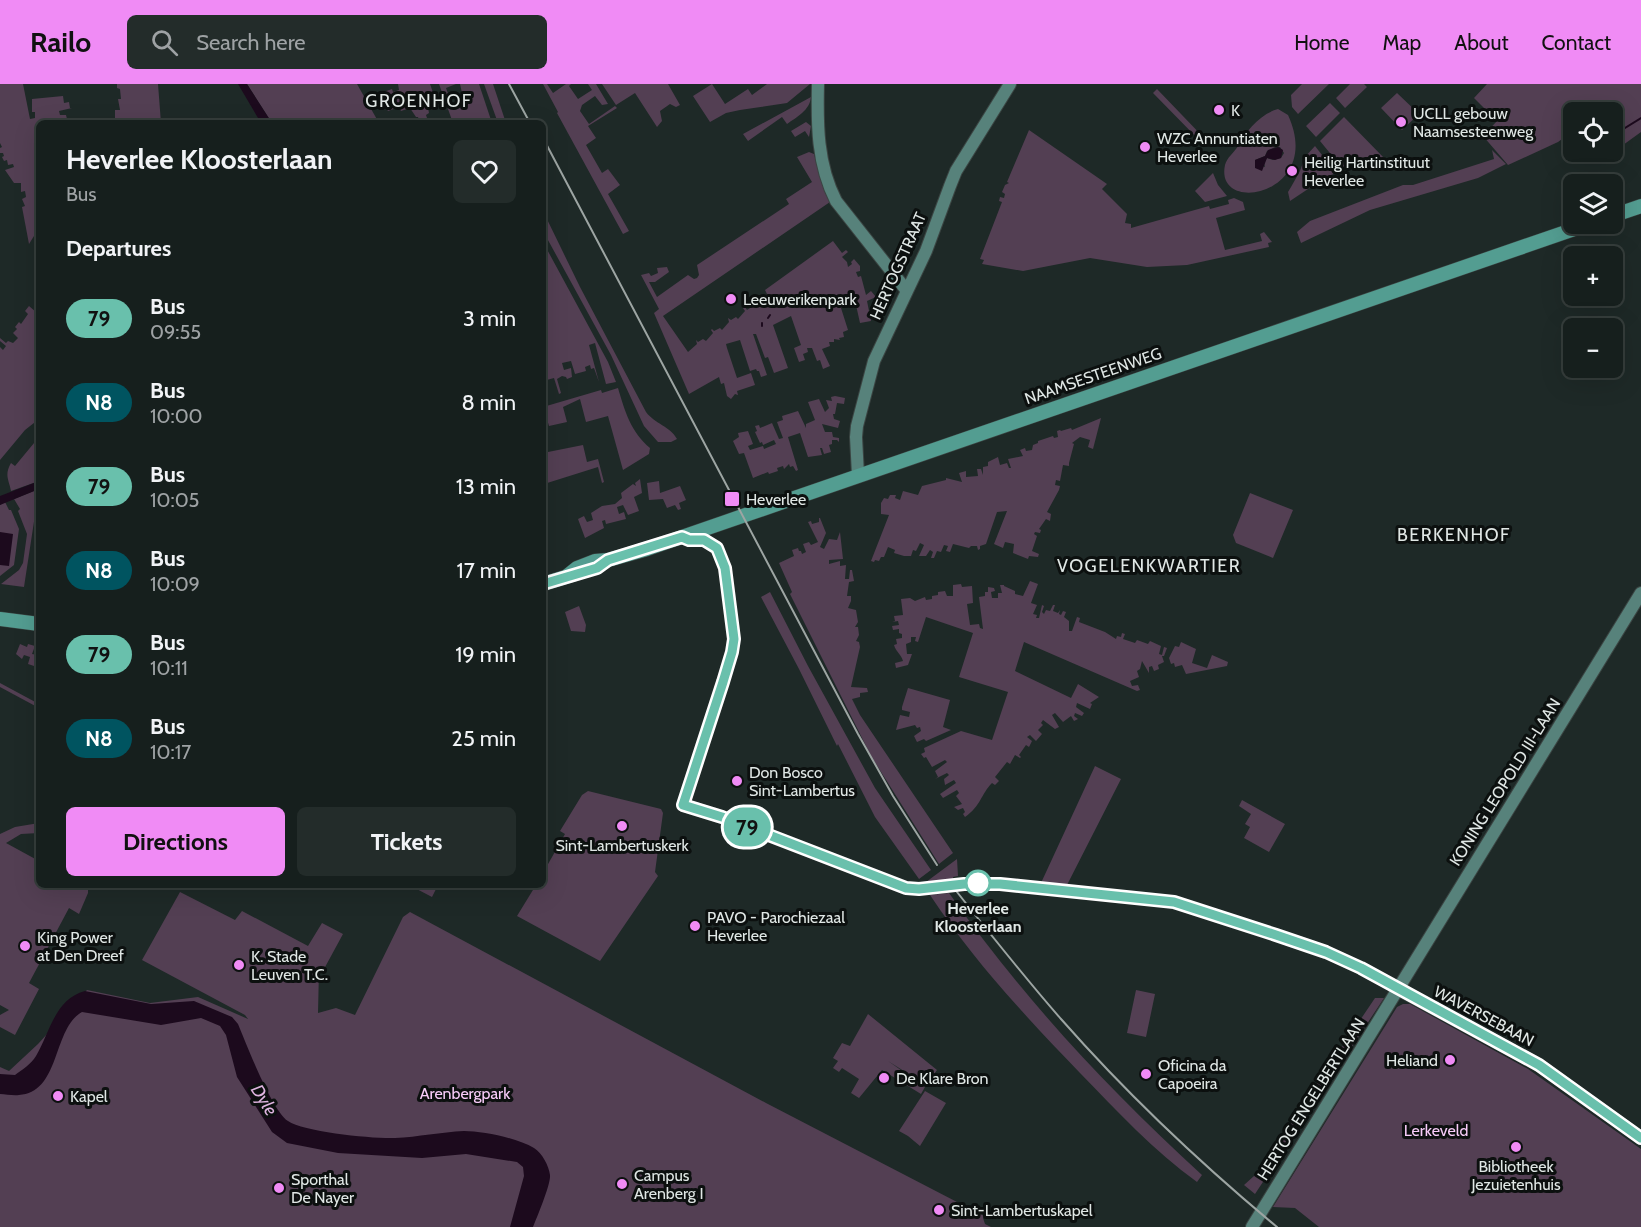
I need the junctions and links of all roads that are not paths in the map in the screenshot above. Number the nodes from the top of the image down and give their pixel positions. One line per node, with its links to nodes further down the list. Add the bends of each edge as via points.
1 (818, 84): 6 (street, via 818,136 830,189)
2 (1010, 84): 6 (street, HERTOGSTRAAT, via 956,171)
3 (1641, 206): 4 (main road)
4 (1623, 212)
5 (1563, 233): 7 (main road, NAAMSESTEENWEG)
6 (907, 291): 7 (street, HERTOGSTRAAT, via 871,369 857,426)
7 (858, 475): 8 (main road, NAAMSESTEENWEG, via 728,521 591,562)
8 (546, 583)
9 (1641, 593): 12 (street, KONING LEOPOLD III-LAAN)
10 (0, 619): 11 (main road)
11 (36, 624)
12 (1398, 989): 13 (street, WAVERSEBAAN, via 1539,1065); 14 (street, HERTOG ENGELBERTLAAN)
13 (1641, 1138)
14 (1252, 1227)

